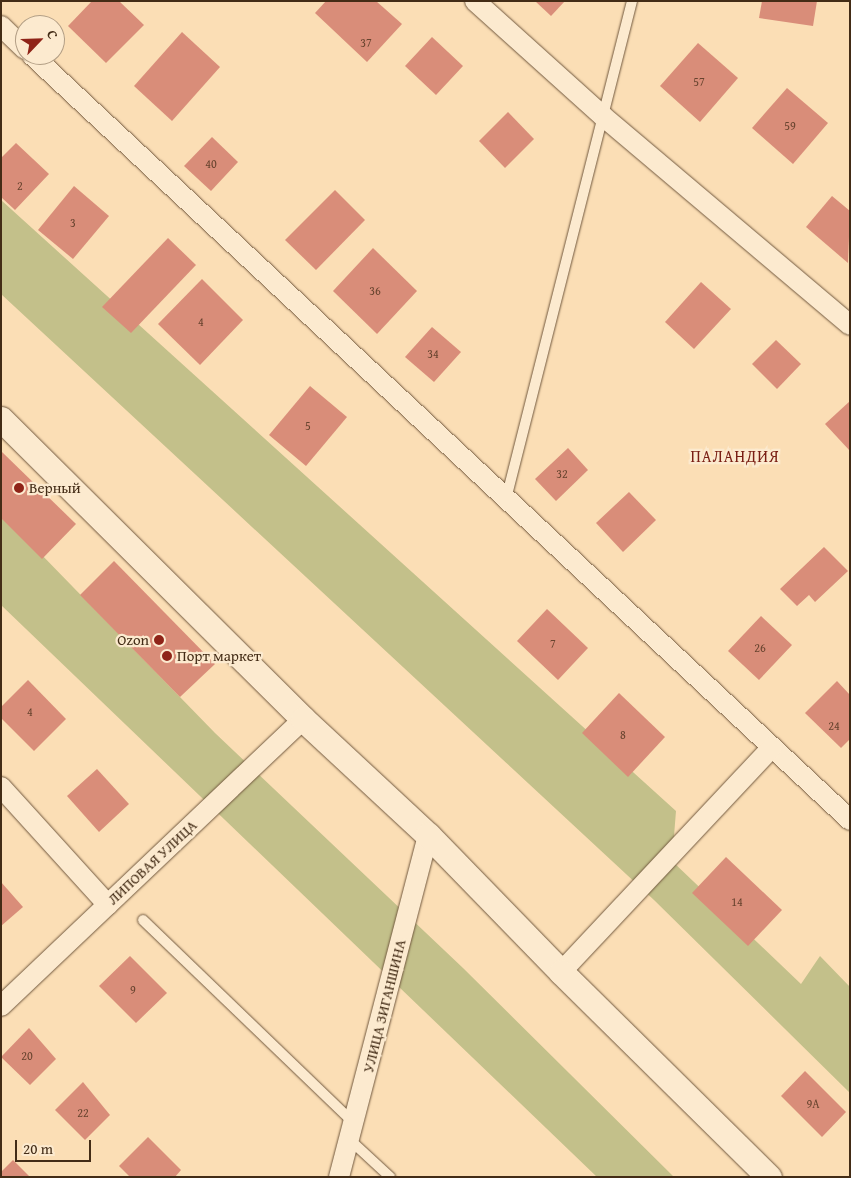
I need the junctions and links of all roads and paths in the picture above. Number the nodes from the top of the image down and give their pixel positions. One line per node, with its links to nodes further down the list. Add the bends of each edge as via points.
1 (475, 1): 6 (street)
2 (632, 1): 6 (lane)
3 (1, 26): 4 (street)
4 (15, 39)
5 (43, 65): 9 (street)
6 (604, 117): 7 (street); 9 (lane)
7 (850, 325)
8 (1, 419): 10 (street)
9 (506, 499): 11 (street)
10 (303, 719): 14 (street); 15 (street, ЛИПОВАЯ УЛИЦА)
11 (772, 747): 13 (street); 17 (street)
12 (1, 787): 15 (street)
13 (850, 820)
14 (428, 835): 17 (street); 19 (street, УЛИЦА ЗИГАНШИНА)
15 (108, 905): 18 (street, ЛИПОВАЯ УЛИЦА)
16 (144, 920): 19 (lane)
17 (561, 972): 22 (street)
18 (1, 1006)
19 (351, 1131): 20 (street, УЛИЦА ЗИГАНШИНА); 21 (lane)
20 (340, 1177)
21 (390, 1177)
22 (769, 1177)

